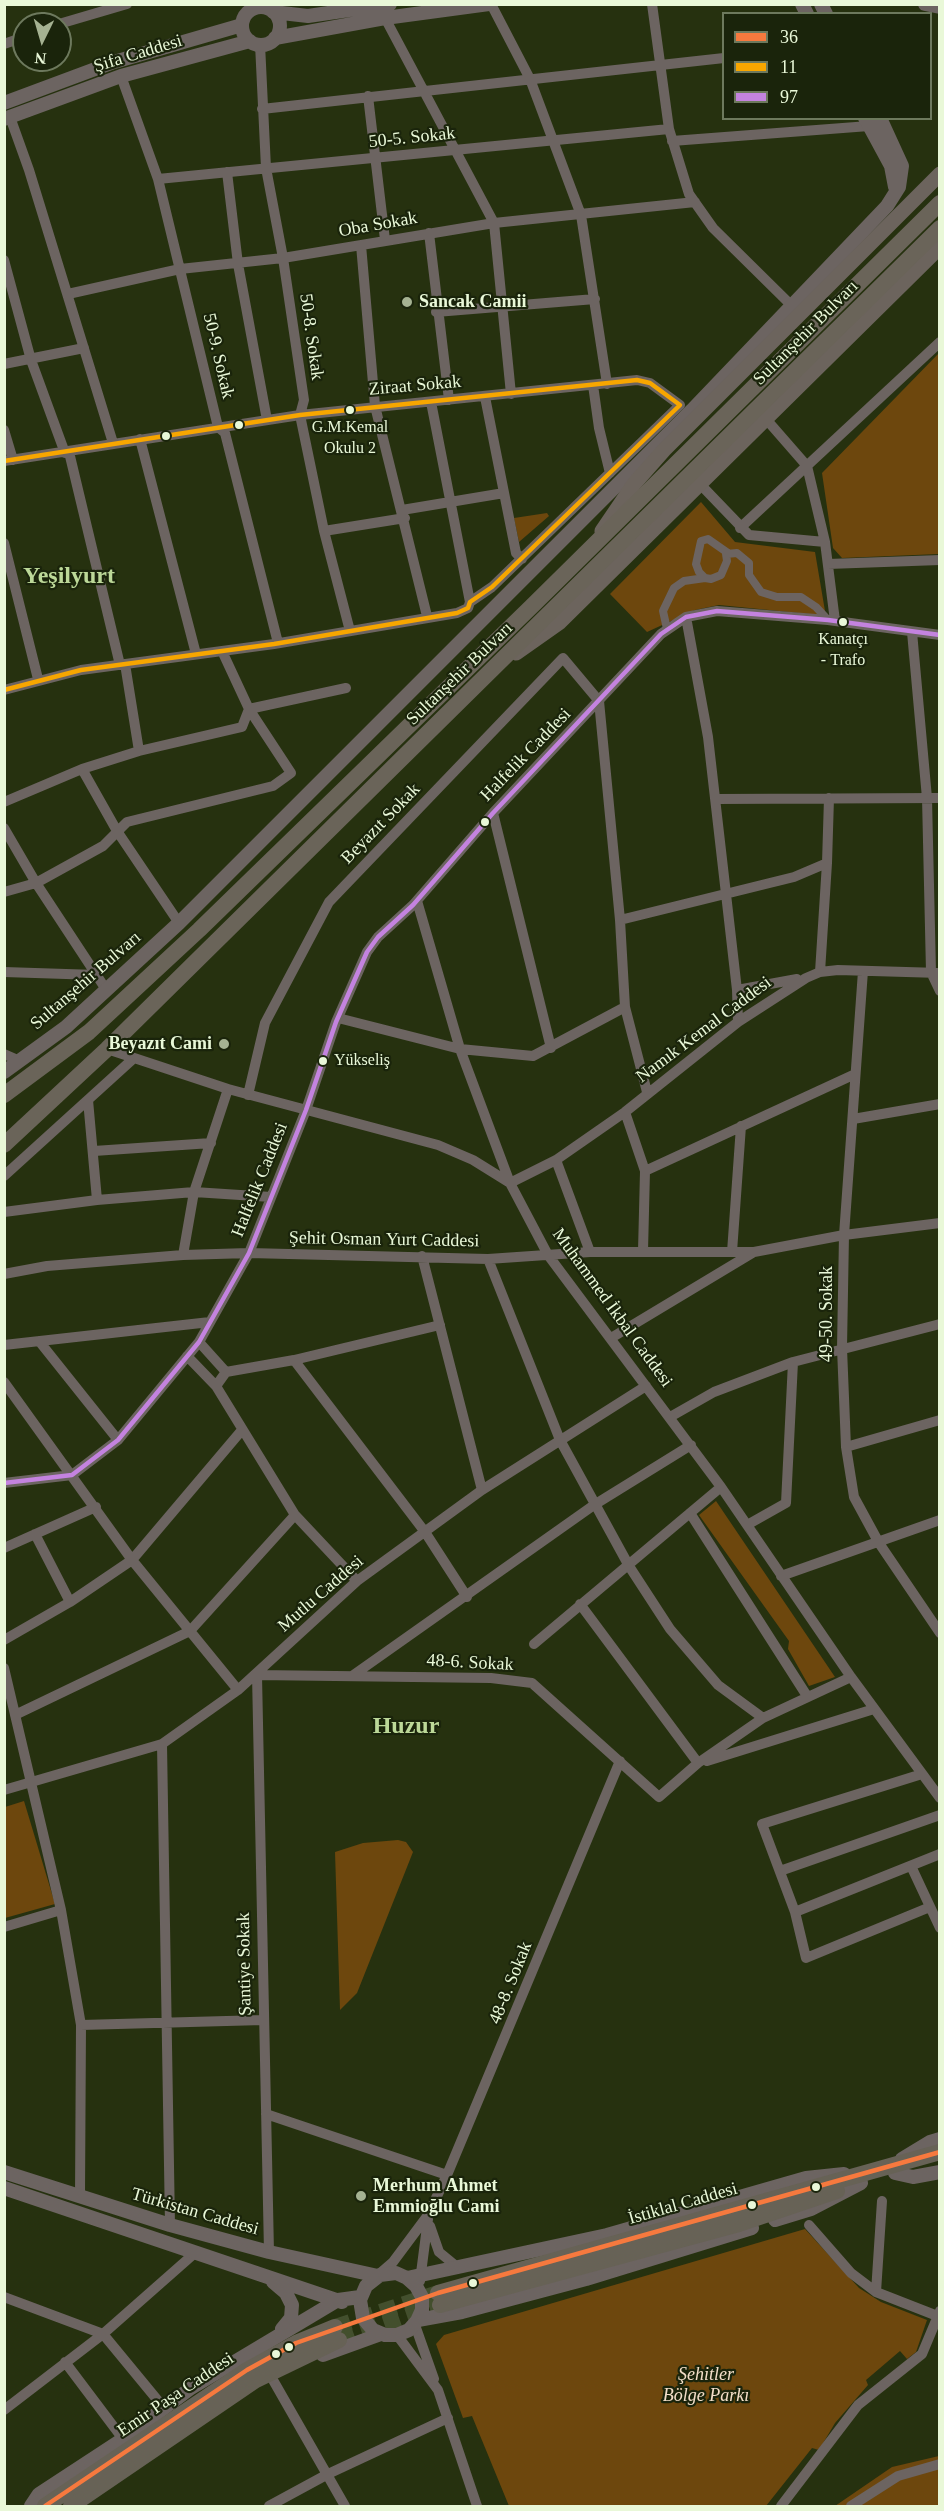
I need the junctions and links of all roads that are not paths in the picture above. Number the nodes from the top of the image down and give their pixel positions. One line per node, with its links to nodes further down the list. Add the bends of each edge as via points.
1 (127, 4): 12 (street)
2 (240, 4): 13 (street)
3 (290, 4): 10 (street)
4 (390, 4): 10 (street)
5 (490, 4): 11 (street); 19 (street)
6 (652, 4): 17 (street)
7 (925, 4): 8 (street)
8 (939, 7)
9 (270, 8): 10 (street); 13 (street, via 254,8); 14 (street, via 280,25)
10 (308, 16)
11 (385, 18): 14 (street); 20 (street)
12 (72, 20)
13 (243, 22): 15 (street, via 244,34); 22 (street, Şifa Caddesi, via 114,62)
14 (275, 38): 15 (street)
15 (255, 43): 18 (street, Şifa Caddesi); 23 (street, 50-8. Sokak)
16 (722, 58): 17 (street)
17 (663, 65): 19 (street); 26 (street)
18 (121, 76): 24 (street, Şifa Caddesi); 34 (street, 50-9. Sokak)
19 (530, 79): 20 (street); 27 (street)
20 (422, 91): 21 (street); 29 (street)
21 (368, 96): 23 (street); 30 (street)
22 (4, 103)
23 (262, 109): 31 (street, 50-8. Sokak)
24 (7, 118): 48 (street)
25 (871, 121): 28 (street); 50 (street, Sultanşehir Bulvarı, via 891,166 895,195)
26 (669, 129): 27 (street, 50-5. Sokak); 28 (street)
27 (555, 140): 29 (street, 50-5. Sokak); 37 (street)
28 (672, 141): 35 (street)
29 (455, 150): 30 (street, 50-5. Sokak); 38 (street)
30 (375, 159): 31 (street, 50-5. Sokak); 41 (street)
31 (266, 168): 32 (street, 50-5. Sokak); 44 (street, 50-8. Sokak)
32 (227, 172): 34 (street, 50-5. Sokak); 46 (street)
33 (939, 174): 83 (main road, Sultanşehir Bulvarı, via 664,450 634,484)
34 (158, 179): 47 (street, 50-9. Sokak)
35 (695, 202): 37 (street, Oba Sokak); 50 (street, via 713,228)
36 (939, 203): 83 (highway, Sultanşehir Bulvarı)
37 (581, 215): 38 (street, Oba Sokak); 49 (street)
38 (494, 224): 40 (street, Oba Sokak); 51 (street)
39 (939, 228): 75 (highway, Sultanşehir Bulvarı)
40 (429, 233): 41 (street, Oba Sokak); 52 (street)
41 (385, 240): 42 (street, Oba Sokak)
42 (361, 244): 44 (street, Oba Sokak); 63 (street)
43 (939, 247): 65 (main road)
44 (283, 258): 46 (street, Oba Sokak); 64 (street, 50-8. Sokak, via 303,400)
45 (4, 260): 55 (street)
46 (238, 264): 47 (street, Oba Sokak); 66 (street)
47 (180, 269): 48 (street, Oba Sokak); 67 (street, 50-9. Sokak)
48 (68, 294): 54 (street)
49 (595, 299): 51 (street); 57 (street)
50 (791, 305): 122 (street, Sultanşehir Bulvarı, via 684,418)
51 (504, 307): 52 (street); 59 (street)
52 (436, 312): 61 (street)
53 (939, 342): 73 (street)
54 (84, 348): 55 (street); 70 (street)
55 (31, 360): 56 (street); 71 (street)
56 (4, 364)
57 (607, 384): 58 (street, Ziraat Sokak); 74 (street, Ziraat Sokak, via 637,380 650,383 680,405)
58 (592, 385): 59 (street, Ziraat Sokak); 74 (street)
59 (511, 394): 60 (street, Ziraat Sokak)
60 (485, 397): 61 (street, Ziraat Sokak); 76 (street)
61 (449, 400): 62 (street, Ziraat Sokak)
62 (431, 402): 63 (street, Ziraat Sokak); 77 (street)
63 (375, 406): 64 (street, Ziraat Sokak); 78 (street)
64 (300, 415): 66 (street, Ziraat Sokak); 80 (street, 50-8. Sokak)
65 (766, 419): 73 (street); 75 (main road)
66 (267, 420): 67 (street, Ziraat Sokak)
67 (218, 427): 69 (street, Ziraat Sokak); 97 (street, 50-9. Sokak, via 225,433)
68 (4, 430): 72 (street)
69 (140, 439): 70 (street, Ziraat Sokak); 99 (street)
70 (113, 443): 71 (street, Ziraat Sokak)
71 (67, 452): 72 (street, Ziraat Sokak); 100 (street)
72 (9, 460)
73 (807, 466): 79 (street); 81 (street)
74 (610, 474): 85 (street)
75 (695, 479): 79 (street); 136 (highway, Sultanşehir Bulvarı, via 494,668)
76 (504, 493): 77 (street); 85 (street, via 516,553)
77 (450, 504): 78 (street); 89 (street)
78 (403, 514): 80 (street); 90 (street)
79 (740, 528): 81 (street, via 749,534)
80 (324, 531): 94 (street, 50-8. Sokak)
81 (825, 542): 87 (street)
82 (4, 543): 101 (street)
83 (586, 553): 145 (highway, Sultanşehir Bulvarı, via 123,1002 72,1046)
84 (728, 553): 88 (street, via 721,575); 88 (street, via 708,539 701,541 696,564); 92 (street, via 737,553 749,563 749,575 761,592 801,597)
85 (522, 559): 89 (street)
86 (939, 560): 87 (street)
87 (828, 564): 92 (street)
88 (705, 578): 93 (street, via 684,581 674,588 663,611)
89 (470, 602): 90 (street, via 468,608 457,613)
90 (427, 616): 94 (street)
91 (686, 617): 92 (street, Halfelik Caddesi, via 717,611); 93 (street, Halfelik Caddesi); 111 (street)
92 (831, 621): 95 (street, Halfelik Caddesi)
93 (667, 629): 104 (street, Halfelik Caddesi)
94 (350, 631): 97 (street)
95 (912, 632): 96 (street, Halfelik Caddesi); 109 (street)
96 (939, 635)
97 (278, 643): 98 (street)
98 (222, 651): 99 (street); 105 (street)
99 (196, 654): 100 (street)
100 (123, 664): 101 (street); 106 (street)
101 (38, 679): 103 (street)
102 (346, 688): 105 (street)
103 (4, 690)
104 (599, 701): 113 (street, Halfelik Caddesi); 121 (street); 146 (street, Beyazıt Sokak, via 563,658 328,902 265,1023)
105 (249, 709): 106 (street, via 242,727); 115 (street, via 291,773 273,786 138,818)
106 (139, 751): 107 (street)
107 (82, 769): 112 (street); 115 (street)
108 (829, 798): 109 (street); 111 (street); 116 (street)
109 (927, 798): 110 (street); 126 (street)
110 (939, 798)
111 (716, 800): 119 (street)
112 (4, 802)
113 (493, 813): 120 (street, Halfelik Caddesi); 135 (street)
114 (4, 828): 117 (street)
115 (117, 831): 117 (street, via 103,846); 122 (street)
116 (827, 863): 119 (street, via 794,877); 125 (street)
117 (36, 883): 118 (street); 127 (street)
118 (4, 892)
119 (726, 893): 121 (street); 129 (street)
120 (417, 901): 133 (street, Halfelik Caddesi, via 372,944); 137 (street, Muhammed İkbal Caddesi)
121 (620, 920): 132 (street)
122 (179, 923): 130 (street, Sultanşehir Bulvarı)
123 (863, 971): 125 (street, Namık Kemal Caddesi); 126 (street, Namık Kemal Caddesi); 142 (street, 49-50. Sokak)
124 (4, 972): 127 (street)
125 (820, 972): 128 (street, Namık Kemal Caddesi)
126 (935, 973): 131 (street)
127 (97, 975): 130 (street)
128 (806, 978): 129 (street); 134 (street, Namık Kemal Caddesi)
129 (737, 990): 134 (street)
130 (107, 991): 140 (street, Sultanşehir Bulvarı)
131 (939, 991)
132 (625, 1007): 135 (street); 144 (street)
133 (338, 1018): 137 (street); 149 (street, Halfelik Caddesi)
134 (738, 1022): 144 (street, Namık Kemal Caddesi)
135 (551, 1048): 137 (street, via 533,1056)
136 (107, 1049): 139 (street); 154 (highway, Sultanşehir Bulvarı)
137 (460, 1049): 159 (street, Muhammed İkbal Caddesi)
138 (4, 1054): 140 (street)
139 (134, 1058): 143 (street); 147 (street)
140 (20, 1061): 141 (street, Sultanşehir Bulvarı)
141 (4, 1072)
142 (854, 1075): 151 (street, 49-50. Sokak); 152 (street)
143 (228, 1089): 146 (street); 153 (street)
144 (648, 1092): 150 (street, Namık Kemal Caddesi)
145 (4, 1095)
146 (248, 1095): 149 (street)
147 (88, 1100): 155 (street); 158 (street)
148 (939, 1104): 151 (street)
149 (306, 1110): 159 (street, via 438,1145 473,1160); 161 (street, Halfelik Caddesi)
150 (625, 1112): 156 (street, Namık Kemal Caddesi); 157 (street)
151 (853, 1119): 165 (street, 49-50. Sokak)
152 (741, 1126): 157 (street); 168 (street)
153 (211, 1143): 155 (street); 160 (street)
154 (4, 1145)
155 (94, 1151): 162 (street)
156 (556, 1160): 159 (street, Namık Kemal Caddesi); 167 (street)
157 (645, 1171): 166 (street)
158 (4, 1176)
159 (510, 1183): 172 (street, Muhammed İkbal Caddesi)
160 (194, 1192): 161 (street); 162 (street); 171 (street)
161 (271, 1197): 170 (street, Halfelik Caddesi)
162 (97, 1200): 163 (street)
163 (4, 1212)
164 (939, 1223): 165 (street)
165 (844, 1235): 169 (street); 183 (street, 49-50. Sokak)
166 (643, 1251): 167 (street, Şehit Osman Yurt Caddesi); 168 (street, Şehit Osman Yurt Caddesi)
167 (590, 1252): 172 (street, Şehit Osman Yurt Caddesi)
168 (732, 1252): 169 (street, Şehit Osman Yurt Caddesi)
169 (754, 1252): 179 (street)
170 (249, 1253): 171 (street, Şehit Osman Yurt Caddesi); 173 (street, Şehit Osman Yurt Caddesi); 176 (street, Halfelik Caddesi)
171 (183, 1255): 175 (street, Şehit Osman Yurt Caddesi, via 47,1266)
172 (548, 1255): 174 (street, Şehit Osman Yurt Caddesi); 179 (street, Muhammed İkbal Caddesi)
173 (422, 1256): 174 (street, Şehit Osman Yurt Caddesi); 178 (street)
174 (488, 1259): 195 (street)
175 (4, 1274)
176 (210, 1322): 180 (street); 181 (street, Halfelik Caddesi)
177 (939, 1324): 183 (street)
178 (440, 1325): 185 (street); 201 (street)
179 (611, 1338): 190 (street, Muhammed İkbal Caddesi)
180 (39, 1341): 182 (street); 194 (street)
181 (199, 1342): 184 (street, Halfelik Caddesi); 187 (street)
182 (4, 1345)
183 (842, 1348): 186 (street); 197 (street, 49-50. Sokak)
184 (187, 1356): 189 (street); 194 (street, Halfelik Caddesi)
185 (294, 1360): 187 (street); 208 (street)
186 (793, 1362): 191 (street, via 714,1392); 207 (street, 49-50. Sokak, via 786,1503)
187 (226, 1372): 189 (street)
188 (4, 1382): 198 (street)
189 (216, 1386): 193 (street)
190 (646, 1386): 191 (street, Muhammed İkbal Caddesi); 195 (street, Mutlu Caddesi)
191 (670, 1416): 196 (street, Muhammed İkbal Caddesi)
192 (939, 1420): 197 (street)
193 (242, 1430): 205 (street); 212 (street)
194 (118, 1440): 198 (street, Halfelik Caddesi)
195 (560, 1440): 201 (street, Mutlu Caddesi); 202 (street)
196 (691, 1445): 200 (street, Muhammed İkbal Caddesi); 202 (street)
197 (846, 1447): 210 (street, 49-50. Sokak, via 854,1497)
198 (72, 1475): 199 (street); 203 (street)
199 (4, 1483)
200 (721, 1487): 204 (street); 207 (street, Muhammed İkbal Caddesi)
201 (482, 1490): 208 (street, Mutlu Caddesi)
202 (594, 1505): 213 (street); 216 (street)
203 (96, 1507): 209 (street); 212 (street)
204 (690, 1514): 213 (street); 228 (street)
205 (295, 1515): 215 (street); 219 (street)
206 (939, 1520): 210 (street)
207 (747, 1525): 214 (street, Muhammed İkbal Caddesi)
208 (425, 1532): 215 (street, Mutlu Caddesi); 216 (street)
209 (35, 1534): 211 (street); 217 (street)
210 (879, 1543): 214 (street); 220 (street, 49-50. Sokak)
211 (4, 1548)
212 (132, 1560): 217 (street); 219 (street)
213 (629, 1566): 218 (street); 231 (street, via 670,1629 718,1685)
214 (781, 1576): 226 (street, Muhammed İkbal Caddesi)
215 (357, 1581): 224 (street, Mutlu Caddesi)
216 (467, 1597): 225 (street)
217 (70, 1602): 221 (street)
218 (580, 1604): 222 (street); 234 (street)
219 (190, 1631): 227 (street); 230 (street)
220 (939, 1633)
221 (4, 1640)
222 (534, 1644)
223 (4, 1668): 230 (street)
224 (257, 1675): 225 (street, 48-6. Sokak); 227 (street, Mutlu Caddesi); 249 (street, Şantiye Sokak)
225 (352, 1676): 233 (street, 48-6. Sokak, via 491,1678 532,1683)
226 (851, 1677): 228 (street); 229 (street, Muhammed İkbal Caddesi)
227 (238, 1690): 232 (street, Mutlu Caddesi)
228 (807, 1696): 231 (street)
229 (874, 1709): 234 (street); 235 (street, Muhammed İkbal Caddesi)
230 (15, 1715): 236 (street)
231 (763, 1718): 234 (street)
232 (162, 1744): 236 (street, Mutlu Caddesi); 250 (street)
233 (620, 1761): 234 (street, 48-6. Sokak, via 659,1797); 259 (street, 48-8. Sokak)
234 (699, 1763)
235 (922, 1774): 237 (street, Muhammed İkbal Caddesi); 243 (street, via 762,1824)
236 (33, 1783): 238 (street, Mutlu Caddesi); 245 (street)
237 (935, 1783): 239 (street, Muhammed İkbal Caddesi)
238 (4, 1790)
239 (939, 1798)
240 (939, 1815): 243 (street)
241 (939, 1854): 242 (street)
242 (911, 1866): 244 (street); 246 (street)
243 (780, 1871): 246 (street)
244 (930, 1907): 246 (street, via 806,1958); 248 (street)
245 (61, 1910): 247 (street); 251 (street)
246 (795, 1912)
247 (4, 1927)
248 (939, 1928)
249 (263, 2020): 250 (street); 252 (street, Şantiye Sokak)
250 (166, 2022): 251 (street); 265 (street)
251 (81, 2025): 262 (street)
252 (266, 2114): 259 (street); 268 (street, Şantiye Sokak)
253 (939, 2139): 256 (street)
254 (939, 2152): 256 (main road, İstiklal Caddesi)
255 (939, 2160): 256 (main road, İstiklal Caddesi)
256 (896, 2168): 258 (street, via 913,2177); 260 (main road, İstiklal Caddesi)
257 (4, 2172): 262 (street, Türkistan Caddesi)
258 (939, 2172)
259 (447, 2175): 264 (street, 48-8. Sokak)
260 (860, 2178): 269 (street, via 806,2178 607,2235); 275 (main road, İstiklal Caddesi); 279 (street, via 811,2209 656,2260)
261 (4, 2188): 267 (street, Türkistan Caddesi)
262 (80, 2195): 265 (street, Türkistan Caddesi)
263 (882, 2201): 273 (street)
264 (428, 2215): 269 (street, via 439,2252); 271 (street); 272 (street)
265 (170, 2225): 268 (street, Türkistan Caddesi)
266 (809, 2225): 273 (street, via 851,2273)
267 (196, 2252): 270 (street, Türkistan Caddesi); 280 (street)
268 (269, 2252): 271 (street, Türkistan Caddesi)
269 (456, 2266): 272 (street)
270 (264, 2276): 276 (street, Türkistan Caddesi); 283 (street, via 286,2293 292,2305 288,2325)
271 (378, 2276): 272 (street); 277 (street, via 368,2283)
272 (414, 2276): 279 (street, via 422,2303)
273 (876, 2292): 278 (street)
274 (4, 2297): 280 (street)
275 (439, 2299)
276 (338, 2300): 277 (street, Türkistan Caddesi); 283 (street)
277 (360, 2303): 281 (street, via 367,2324)
278 (939, 2315): 300 (street, via 922,2354 858,2405)
279 (416, 2322): 282 (street); 286 (street)
280 (102, 2334): 284 (street); 287 (street)
281 (381, 2334): 282 (street); 285 (street, via 323,2355)
282 (397, 2335): 286 (street)
283 (262, 2344): 287 (street)
284 (65, 2362): 288 (street); 290 (street)
285 (273, 2380): 292 (street); 296 (street)
286 (438, 2390): 289 (street)
287 (164, 2408): 290 (street)
288 (4, 2410)
289 (448, 2418): 292 (street); 299 (street)
290 (123, 2439): 293 (street, via 39,2494)
291 (939, 2464): 301 (street, via 898,2476)
292 (328, 2474): 297 (street); 298 (street)
293 (31, 2506)
294 (45, 2506): 295 (main road, Emir Paşa Caddesi, via 247,2370 296,2343 337,2334 256,2380)
295 (71, 2506)
296 (80, 2506)
297 (269, 2506)
298 (345, 2506)
299 (477, 2506)
300 (781, 2506)
301 (851, 2506)

